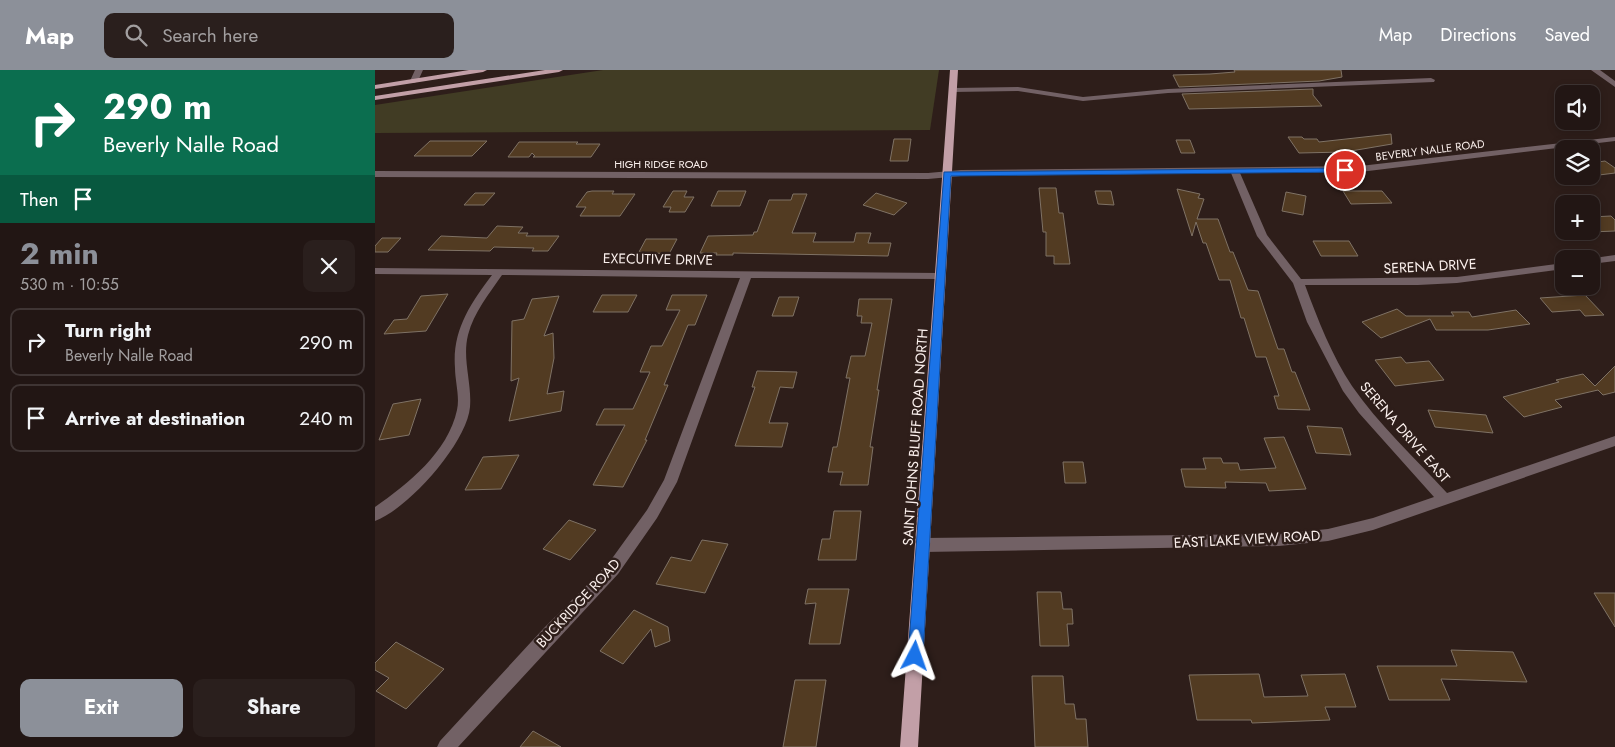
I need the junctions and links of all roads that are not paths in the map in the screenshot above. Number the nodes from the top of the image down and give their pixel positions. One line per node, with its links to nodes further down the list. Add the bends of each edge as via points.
1 (419, 70): 7 (street)
2 (483, 70): 7 (main road)
3 (559, 70): 11 (main road)
4 (954, 70): 10 (main road, SAINT JOHNS BLUFF ROAD NORTH)
5 (1595, 70): 8 (street)
6 (1431, 80): 10 (street, via 1168,91 1083,99 1018,89)
7 (414, 81): 9 (main road); 11 (main road)
8 (1615, 85)
9 (375, 87)
10 (953, 90): 15 (main road, SAINT JOHNS BLUFF ROAD NORTH)
11 (409, 93): 12 (main road)
12 (375, 98)
13 (1615, 139): 14 (street, BEVERLY NALLE ROAD, via 1359,169)
14 (1235, 172): 15 (street, BEVERLY NALLE ROAD); 24 (street, SERENA DRIVE EAST, via 1262,236)
15 (947, 173): 16 (street, HIGH RIDGE ROAD, via 927,176); 23 (main road, SAINT JOHNS BLUFF ROAD NORTH)
16 (375, 174)
17 (1615, 258): 18 (street)
18 (1600, 260)
19 (1555, 267): 24 (street, SERENA DRIVE, via 1447,281)
20 (375, 271): 21 (street, EXECUTIVE DRIVE)
21 (500, 271): 22 (street, EXECUTIVE DRIVE); 27 (street, via 468,319 462,334 464,408 453,439 415,483)
22 (747, 274): 23 (street, EXECUTIVE DRIVE); 29 (street, BUCKRIDGE ROAD, via 670,482 652,514 613,569)
23 (940, 276): 28 (main road, SAINT JOHNS BLUFF ROAD NORTH)
24 (1298, 282): 26 (street, SERENA DRIVE EAST, via 1313,322 1347,388)
25 (1615, 441): 26 (street, EAST LAKE VIEW ROAD)
26 (1445, 500): 28 (street, EAST LAKE VIEW ROAD, via 1328,535 1279,540)
27 (375, 515)
28 (923, 545): 30 (main road, SAINT JOHNS BLUFF ROAD NORTH)
29 (446, 747)
30 (909, 747)

